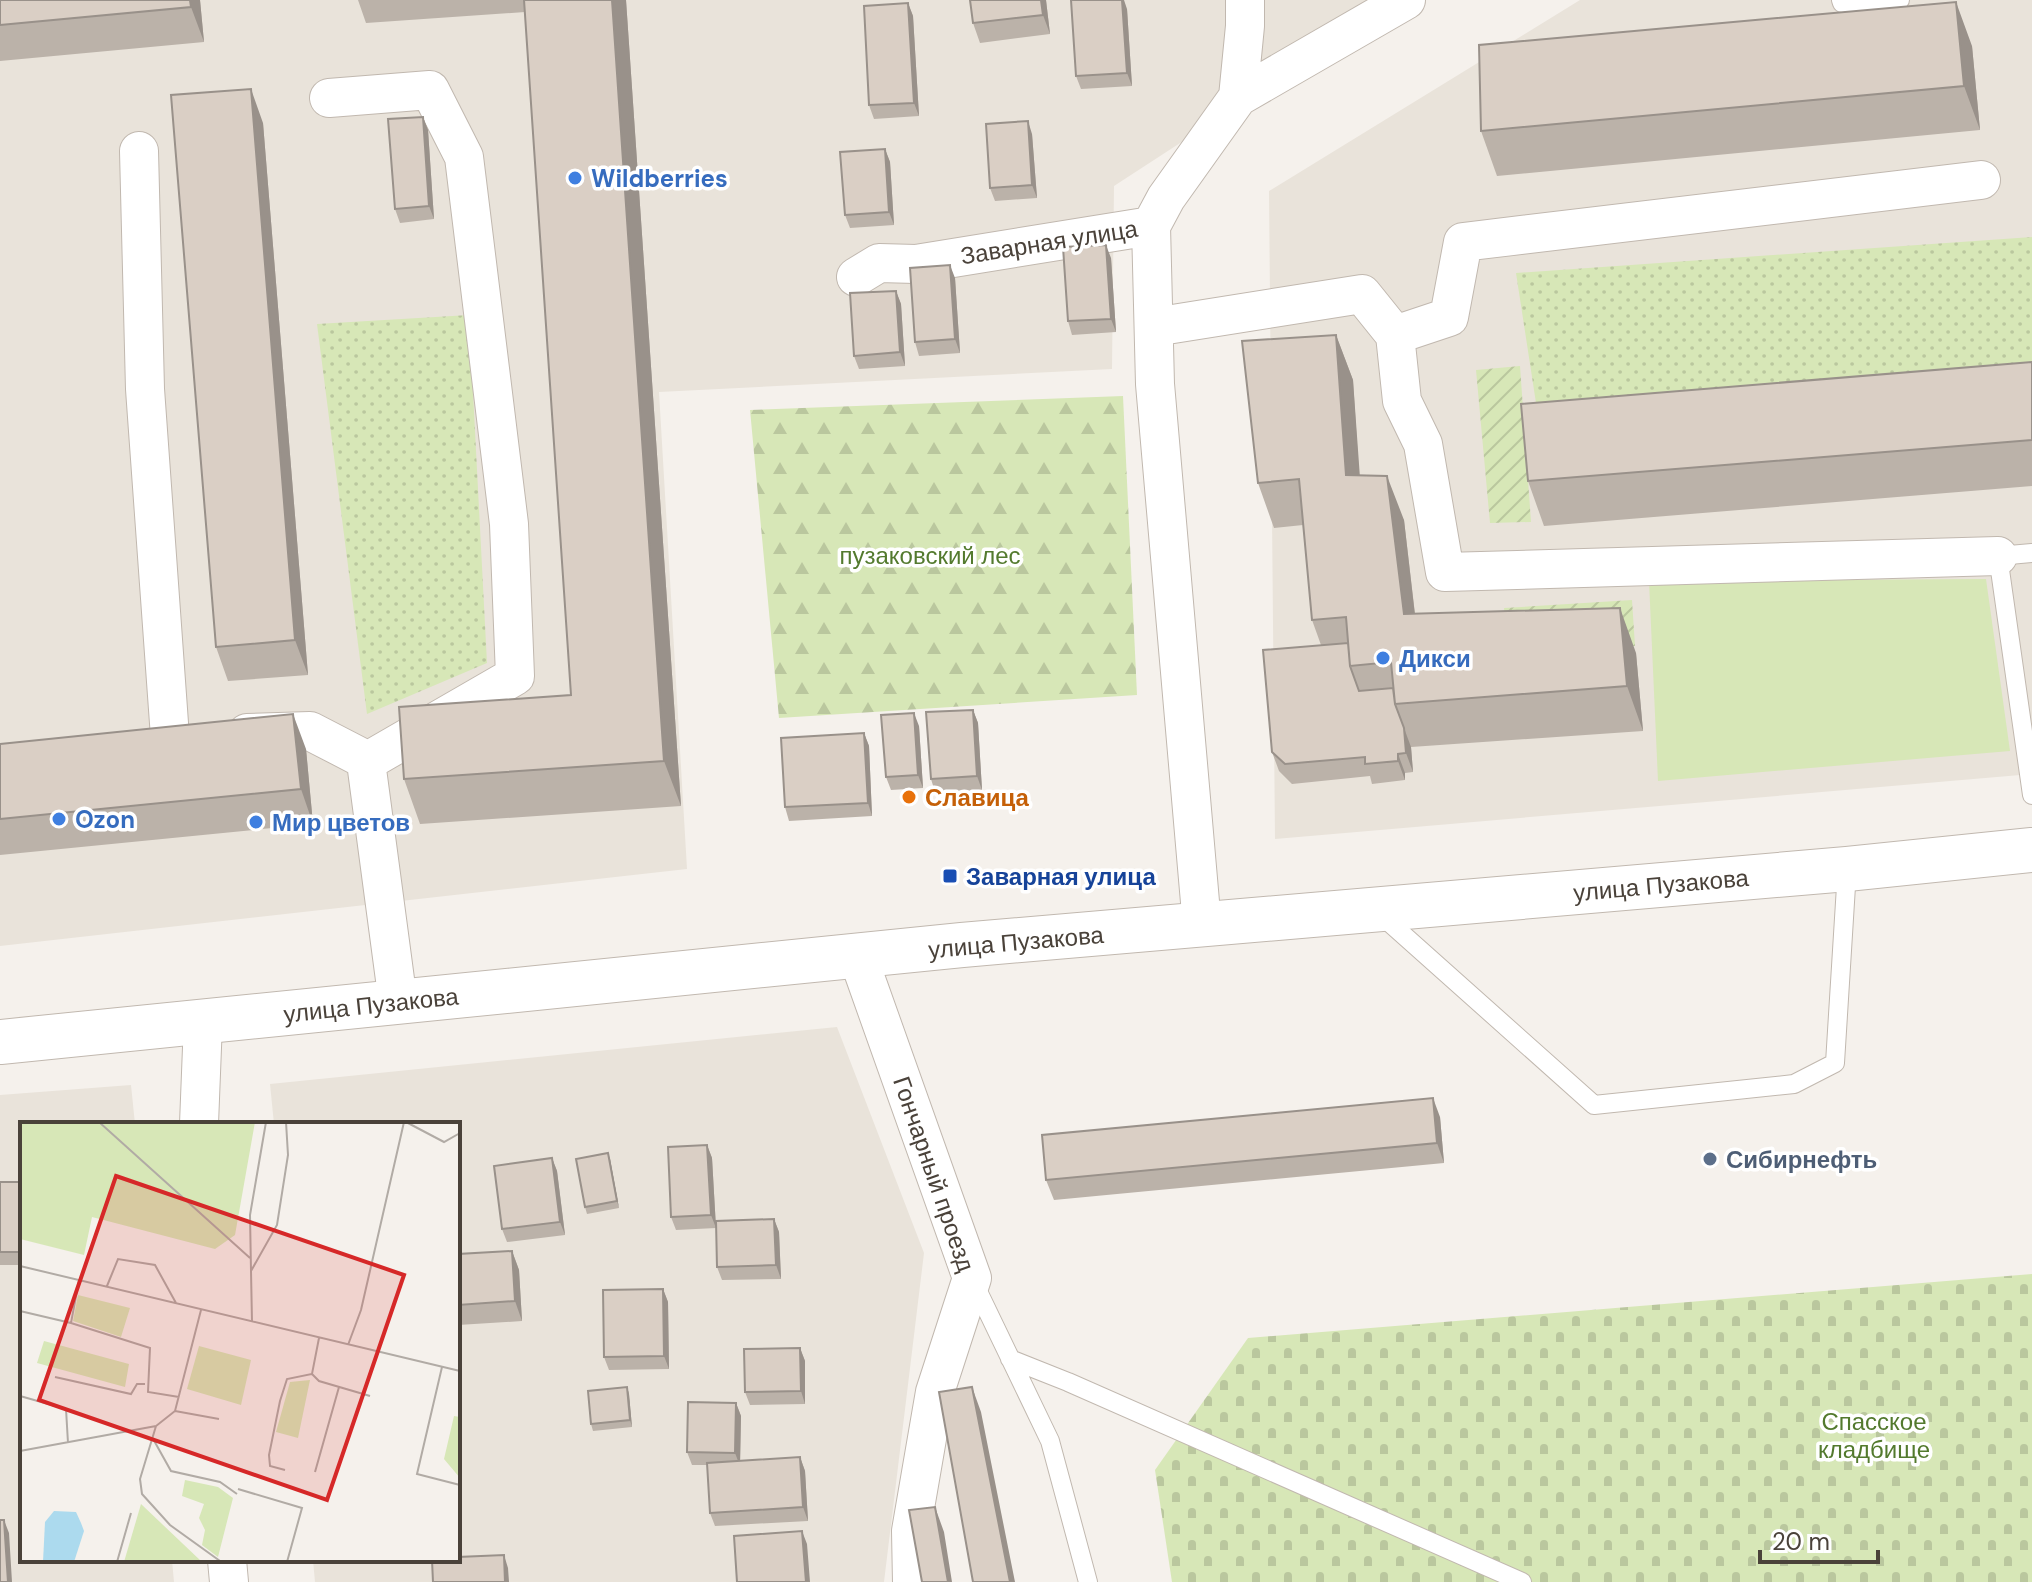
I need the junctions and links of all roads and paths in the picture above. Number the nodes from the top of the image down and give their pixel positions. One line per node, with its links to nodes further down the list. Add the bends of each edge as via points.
1 (1406, 0): 5 (street)
2 (1841, 0): 3 (lane)
3 (1900, 0)
4 (1239, 9): 5 (street, Заварная улица)
5 (1238, 97): 9 (street, Заварная улица)
6 (329, 98): 14 (street, via 430,90 464,157 509,524 515,676)
7 (139, 151): 14 (street, via 145,389 183,736 310,731)
8 (1981, 180): 12 (street, via 1463,242 1449,317)
9 (1151, 226): 10 (street, Заварная улица, via 916,264 879,263); 11 (street, Заварная улица)
10 (856, 277)
11 (1154, 327): 12 (street, via 1362,294); 19 (street, Заварная улица)
12 (1395, 335): 13 (street, via 1402,401 1423,444 1445,572)
13 (2015, 554): 15 (lane)
14 (368, 761): 21 (street)
15 (2032, 795)
16 (2032, 850): 17 (street, улица Пузакова)
17 (1847, 869): 18 (street, улица Пузакова); 18 (lane, via 1835,1063 1794,1084 1594,1105)
18 (1376, 910): 19 (street, улица Пузакова)
19 (1202, 925): 20 (street, улица Пузакова)
20 (858, 957): 21 (street, улица Пузакова); 25 (street, Гончарный проезд)
21 (398, 1002): 22 (street, улица Пузакова)
22 (203, 1022): 23 (street, улица Пузакова); 24 (street)
23 (0, 1042)
24 (199, 1122)
25 (972, 1278): 26 (lane); 29 (street, Гончарный проезд, via 935,1392 911,1531)
26 (1010, 1359): 30 (lane, via 1050,1441); 31 (lane)
27 (227, 1562): 28 (street)
28 (229, 1582)
29 (912, 1582)
30 (1088, 1582)
31 (1522, 1582)

